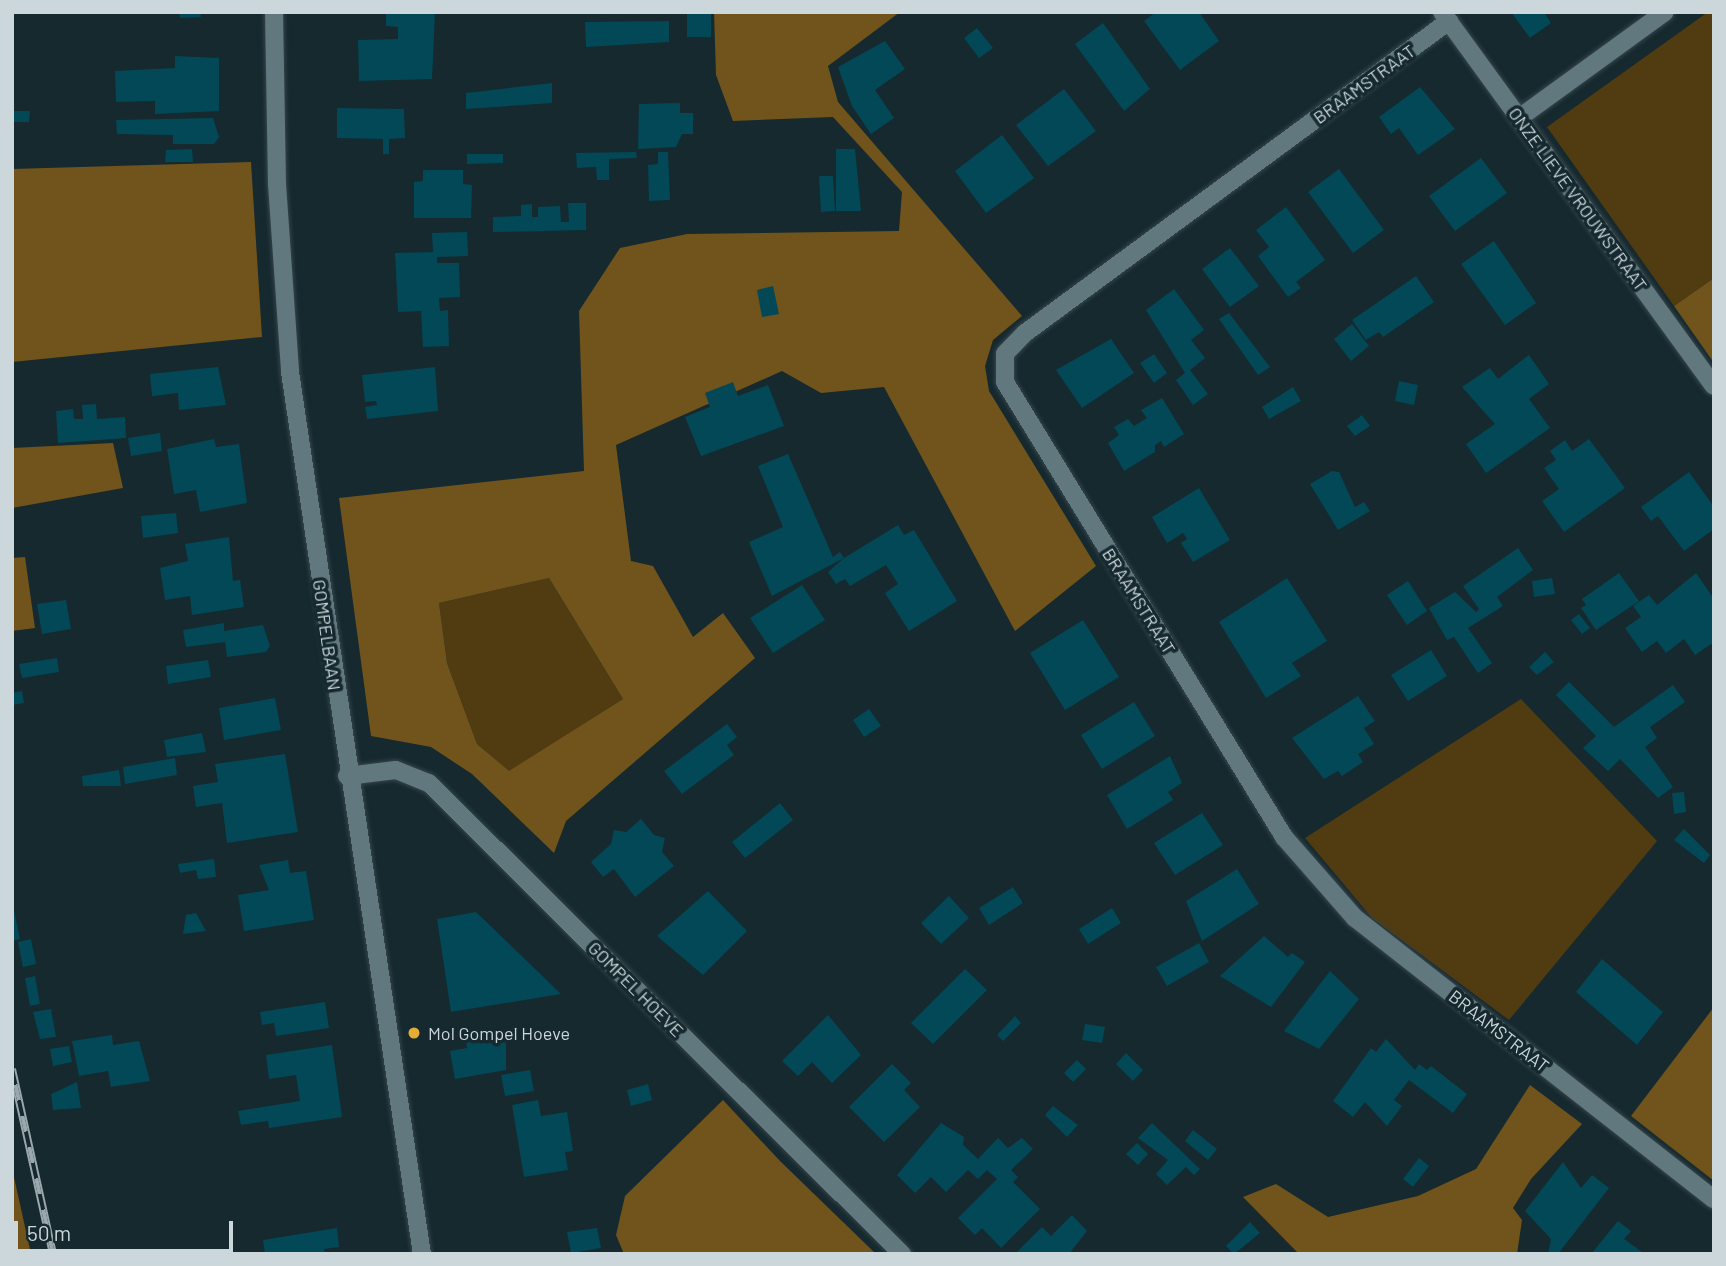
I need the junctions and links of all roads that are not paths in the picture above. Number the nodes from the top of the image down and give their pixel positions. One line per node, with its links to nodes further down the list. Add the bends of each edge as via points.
1 (274, 12): 6 (street, GOMPELBAAN, via 277,184 290,372)
2 (1665, 12): 4 (street)
3 (1445, 17): 4 (street, ONZE LIEVE VROUWSTRAAT); 7 (street, BRAAMSTRAAT, via 1026,333 1005,354 1005,382 1302,858 1355,918)
4 (1519, 117): 5 (street, ONZE LIEVE VROUWSTRAAT)
5 (1714, 386)
6 (347, 776): 8 (street, GOMPELBAAN); 9 (street, GOMPEL HOEVE, via 396,770 429,783)
7 (1714, 1199)
8 (422, 1254)
9 (902, 1254)

